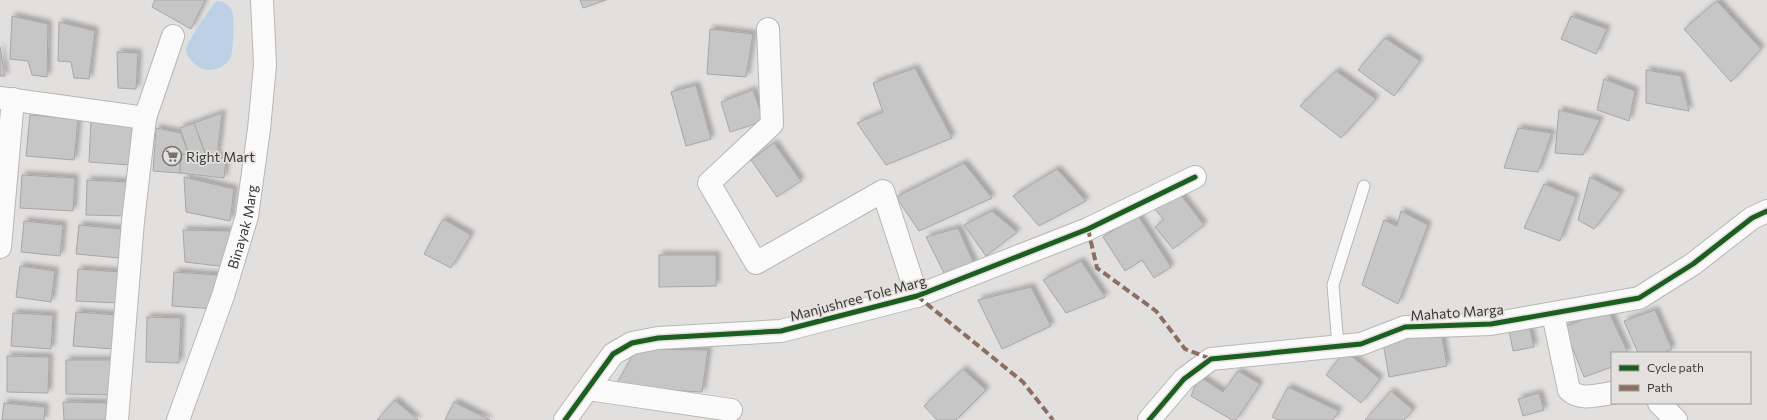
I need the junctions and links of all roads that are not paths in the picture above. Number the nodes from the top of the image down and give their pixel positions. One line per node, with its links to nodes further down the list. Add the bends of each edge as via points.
1 (262, 0): 18 (street, Binayak Marg, via 265,64 259,129 246,216 223,296)
2 (768, 29): 10 (street, via 772,124 709,183 756,263 883,191)
3 (173, 36): 5 (street)
4 (6, 98): 5 (street); 9 (street)
5 (145, 118): 17 (street, via 133,221)
6 (1195, 177): 10 (street, Manjushree Tole Marg, via 1088,229)
7 (1364, 186): 12 (lane, via 1333,285)
8 (1767, 211): 11 (street, Mahato Marga, via 1752,218 1693,264 1639,298)
9 (0, 237)
10 (917, 296): 13 (street, Manjushree Tole Marg, via 781,331 658,338 632,343 613,354)
11 (1553, 314): 12 (street, Mahato Marga, via 1492,324 1406,327 1361,344); 14 (street, via 1569,390 1575,395 1585,396)
12 (1338, 346): 20 (street, Mahato Marga, via 1212,359 1184,379)
13 (588, 389): 16 (street); 19 (street, Manjushree Tole Marg)
14 (1611, 393)
15 (1660, 404): 21 (street)
16 (731, 410)
17 (117, 420)
18 (178, 420)
19 (565, 420)
20 (1149, 420)
21 (1676, 420)

